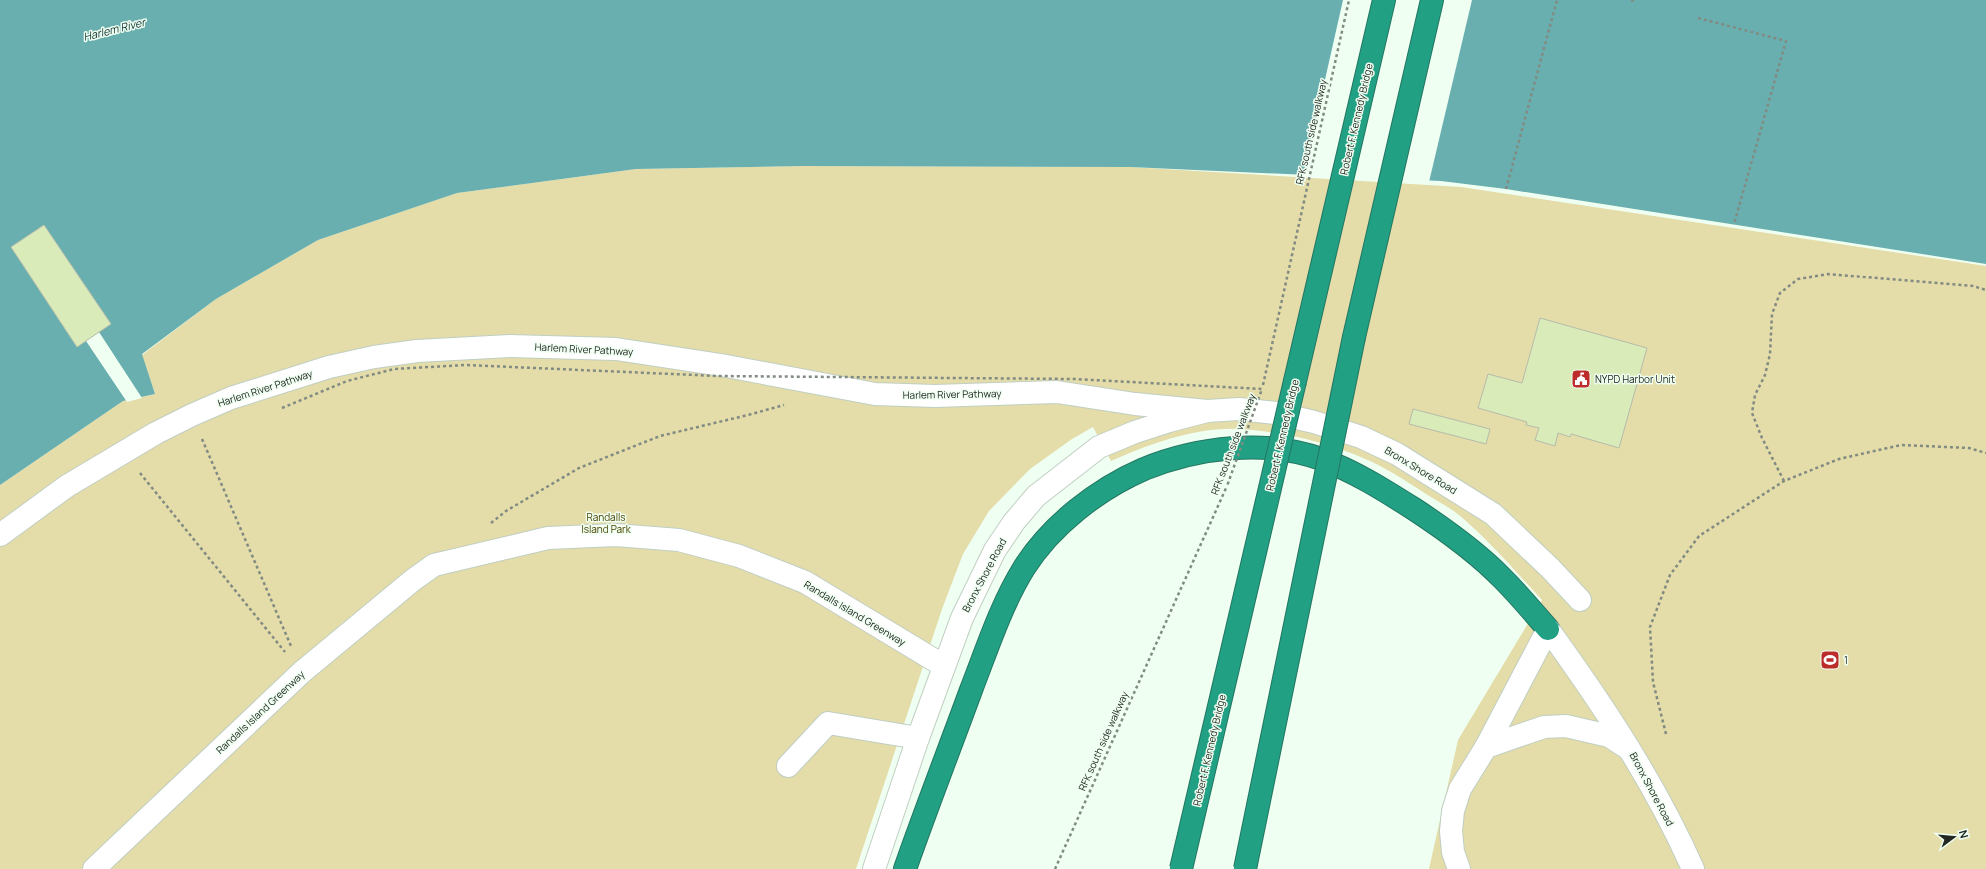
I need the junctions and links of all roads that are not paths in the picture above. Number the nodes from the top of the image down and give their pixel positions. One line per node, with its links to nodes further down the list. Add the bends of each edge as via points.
1 (1384, 0): 15 (highway, Robert F. Kennedy Bridge, bridge)
2 (1432, 0): 16 (highway, bridge, via 1352,345)
3 (1207, 411): 4 (street, Harlem River Pathway, via 1134,404 1056,392 935,396 875,394 721,365 616,349 510,346 417,351 374,357 329,368 231,398 192,415 67,486); 5 (street, Bronx Shore Road, via 1239,409 1276,413 1361,437 1397,454 1493,514); 7 (street, Bronx Shore Road, via 1135,432 1099,447 1036,496 995,550 962,618)
4 (0, 535)
5 (1580, 600)
6 (1548, 629): 9 (street); 10 (street); 14 (highway, via 1503,579 1467,547 1405,504 1350,472 1320,459 1292,452 1250,448 1196,453 1161,462 1115,484 1086,503 1044,542 1025,568 1006,602 989,644)
7 (944, 666): 8 (street, Bronx Shore Road); 12 (street, Randalls Island Greenway, via 805,582 739,556 679,540 616,535 548,538 434,565 302,672)
8 (918, 738): 11 (street, via 828,723); 13 (street, Bronx Shore Road)
9 (1486, 747): 10 (street, Bronx Shore Road, via 1544,727 1566,726 1609,736); 17 (street, via 1460,789 1453,811 1453,852)
10 (1630, 749): 18 (street, Bronx Shore Road)
11 (788, 766)
12 (94, 869)
13 (874, 869)
14 (905, 869)
15 (1181, 869)
16 (1245, 869)
17 (1459, 869)
18 (1693, 869)

